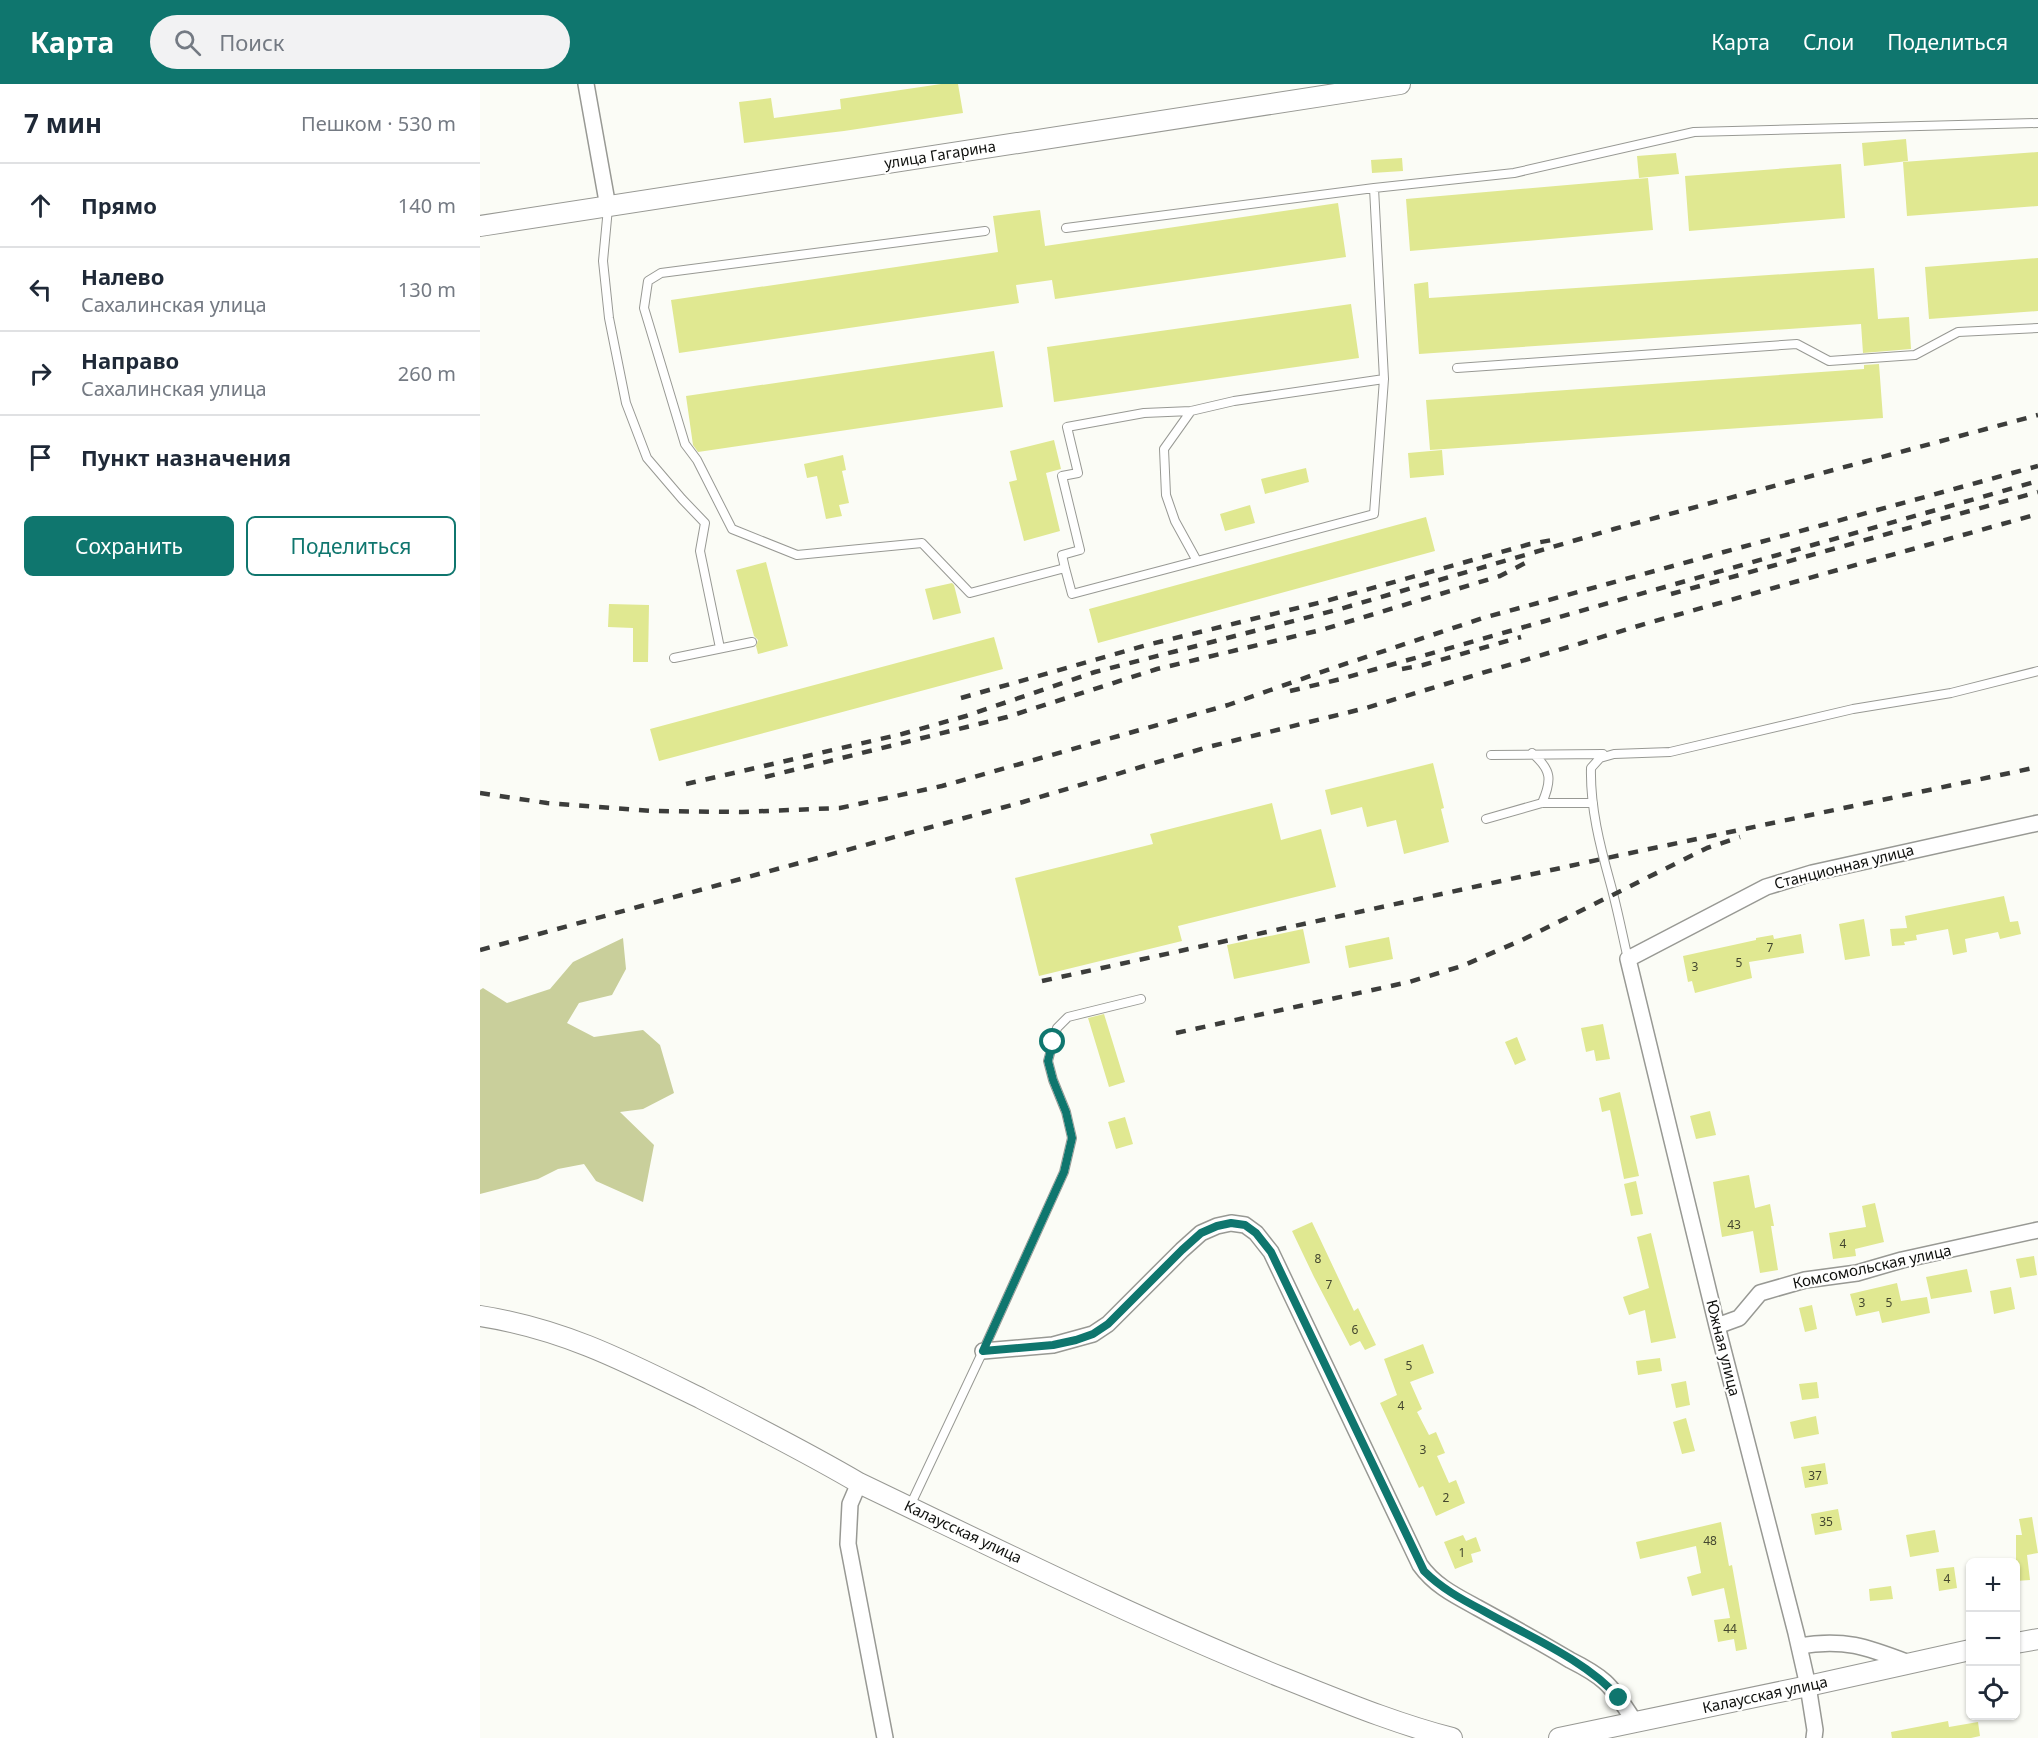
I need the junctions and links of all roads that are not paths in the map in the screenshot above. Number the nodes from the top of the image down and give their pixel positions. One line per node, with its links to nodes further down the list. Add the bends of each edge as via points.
1 (586, 84): 5 (street)
2 (1400, 84): 5 (street, улица Гагарина)
3 (2038, 123): 4 (lane, via 1694,132 1514,173)
4 (1374, 188): 7 (lane); 11 (lane)
5 (608, 207): 6 (street, улица Гагарина); 16 (lane, via 603,261 609,318 626,403 647,458 705,523 700,550)
6 (480, 226)
7 (1066, 228)
8 (985, 231): 14 (lane, via 661,273 648,281 644,308 685,444 732,529 797,555 922,543 970,593)
9 (2038, 328): 10 (lane, via 1958,332 1915,355 1829,361 1797,344)
10 (1457, 368)
11 (1384, 379): 12 (lane); 13 (lane, via 1374,514)
12 (1191, 411): 13 (lane, via 1164,449 1166,495); 14 (lane, via 1144,413 1067,427 1078,473 1062,476 1080,550 1062,555)
13 (1197, 561): 14 (lane, via 1072,594)
14 (1065, 568)
15 (752, 642): 16 (lane)
16 (720, 648): 17 (lane)
17 (674, 658)
18 (2038, 671): 20 (lane, via 1670,752)
19 (1532, 753): 20 (lane); 21 (lane); 22 (lane, via 1544,763 1549,775)
20 (1614, 754): 23 (lane, via 1600,758 1591,768)
21 (1491, 755)
22 (1542, 803): 23 (lane); 24 (lane)
23 (1593, 803): 26 (lane, via 1602,859)
24 (1486, 819)
25 (2038, 823): 26 (street, Станционная улица, via 1812,873 1766,887)
26 (1628, 959): 30 (street, Южная улица)
27 (1142, 999): 31 (lane, via 1068,1017 1058,1028 1048,1061 1072,1138 1064,1172)
28 (2038, 1230): 30 (street, Комсомольская улица, via 1760,1293 1739,1318)
29 (480, 1316): 32 (street, Калаусская улица, via 544,1329 626,1361)
30 (1717, 1326): 36 (street, Южная улица)
31 (983, 1351): 33 (lane); 40 (street, via 1053,1345 1093,1334 1201,1233 1231,1223 1245,1225 1271,1252 1424,1571 1454,1596 1596,1675 1619,1698)
32 (859, 1483): 33 (street, Калаусская улица); 41 (street, via 850,1504 848,1544)
33 (909, 1507): 42 (street, Калаусская улица, via 1204,1646 1370,1713)
34 (2038, 1639): 35 (street)
35 (2020, 1642)
36 (1799, 1646): 38 (street, via 1848,1643); 39 (street, Южная улица)
37 (1966, 1651): 38 (street, Калаусская улица)
38 (1909, 1663): 39 (street, Калаусская улица)
39 (1808, 1686): 40 (street, Калаусская улица); 44 (street, Южная улица)
40 (1635, 1722): 43 (street, Калаусская улица)
41 (885, 1738)
42 (1452, 1738)
43 (1559, 1738)
44 (1814, 1738)

